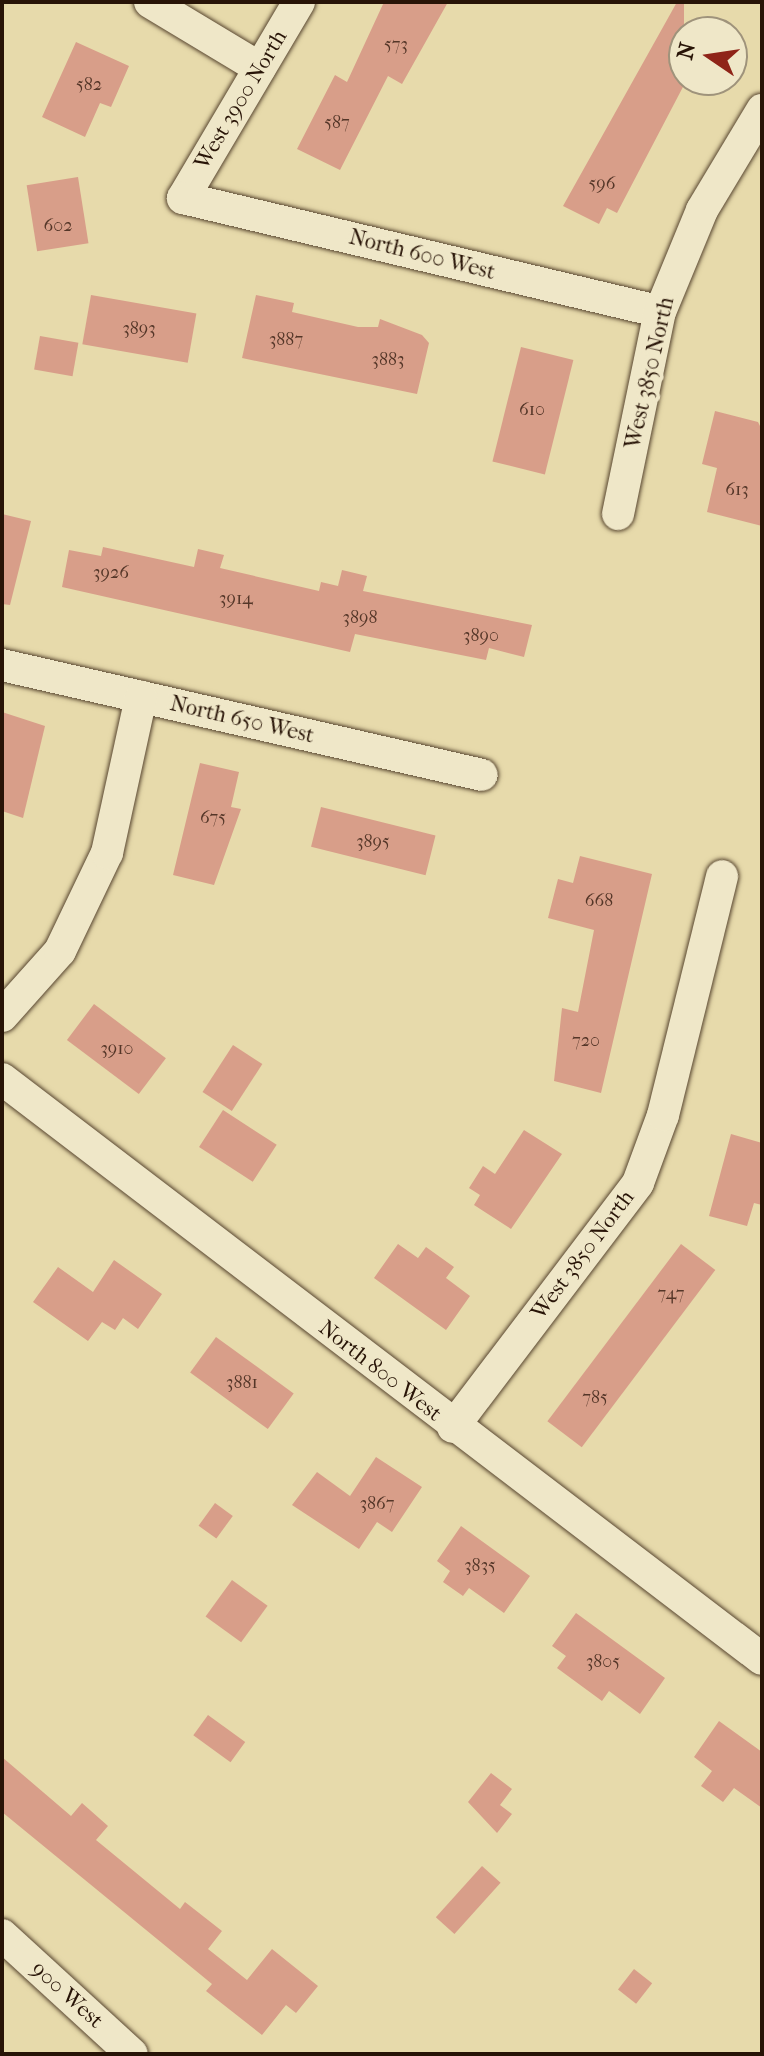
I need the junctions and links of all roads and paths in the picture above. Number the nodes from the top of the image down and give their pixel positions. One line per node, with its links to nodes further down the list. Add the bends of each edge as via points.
1 (150, 2): 3 (street)
2 (299, 2): 3 (street, West 3900 North)
3 (260, 68): 5 (street, West 3900 North)
4 (762, 110): 6 (street, West 3850 North, via 702,210)
5 (183, 198): 6 (street, North 600 West)
6 (660, 312): 7 (street, West 3850 North)
7 (618, 514)
8 (2, 665): 9 (street, North 650 West)
9 (141, 697): 10 (street, North 650 West); 12 (street, via 107,853 60,951)
10 (482, 775)
11 (722, 876): 14 (street, West 3850 North, via 663,1115 638,1183)
12 (2, 1016)
13 (2, 1079): 14 (street, North 800 West)
14 (453, 1427): 15 (street, North 800 West)
15 (762, 1659)
16 (2, 1935): 17 (street, 900 West)
17 (132, 2054)

